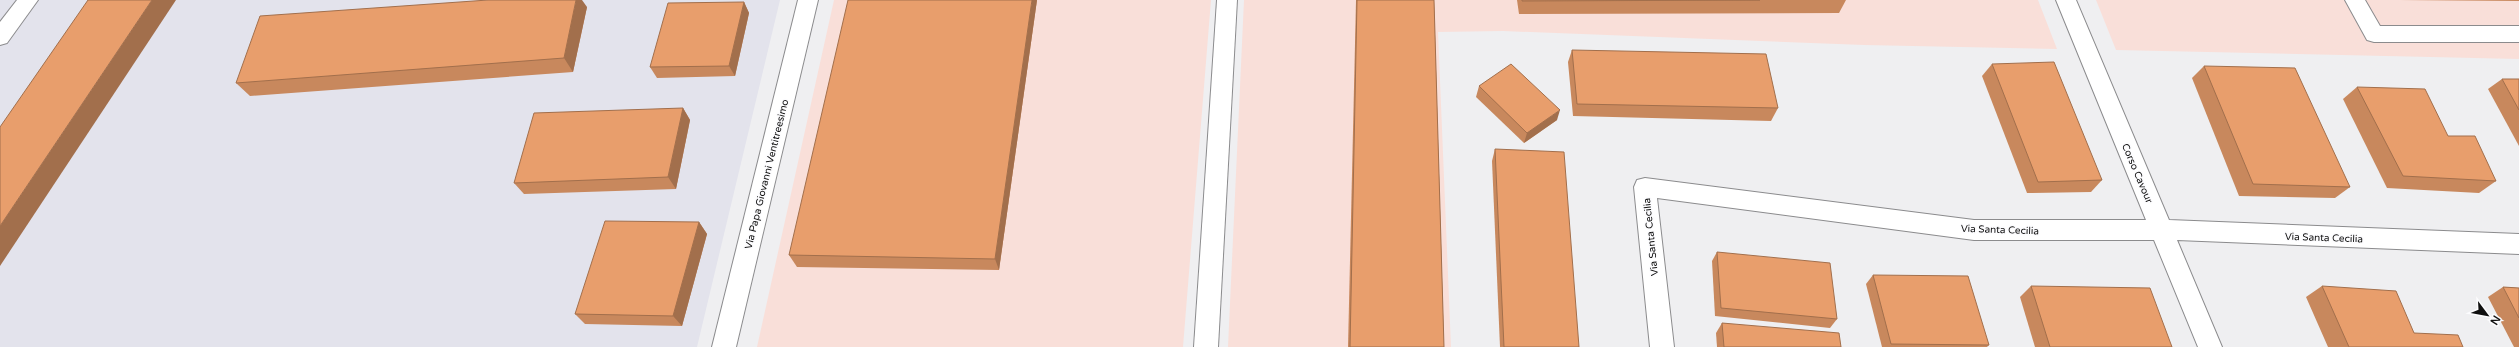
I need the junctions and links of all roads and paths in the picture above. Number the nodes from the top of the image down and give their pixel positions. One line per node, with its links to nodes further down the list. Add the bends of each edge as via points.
1 (28, 0): 7 (street)
2 (808, 0): 10 (street, Via Papa Giovanni Ventitreesimo)
3 (1226, 0): 11 (street)
4 (2066, 0): 8 (street, Corso Cavour)
5 (2355, 0): 6 (street, via 2374,34)
6 (2519, 34)
7 (0, 37)
8 (2162, 230): 9 (street, Via Santa Cecilia); 12 (street, Via Santa Cecilia, via 1974,230 1645,187); 13 (street, Corso Cavour)
9 (2519, 244)
10 (724, 347)
11 (1206, 347)
12 (1662, 347)
13 (2210, 347)

